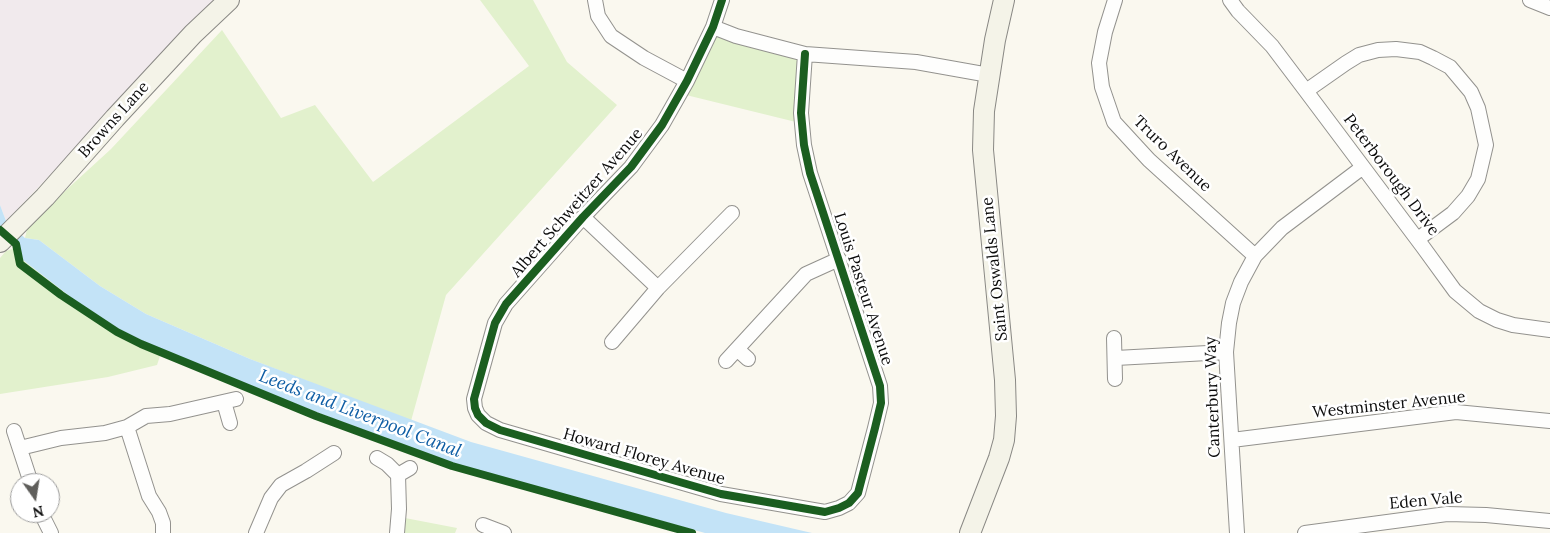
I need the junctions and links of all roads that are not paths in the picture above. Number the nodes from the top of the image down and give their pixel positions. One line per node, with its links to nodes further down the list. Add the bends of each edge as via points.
1 (229, 0): 18 (street, Browns Lane, via 193,34)
2 (595, 0): 12 (street, via 598,16 611,36)
3 (722, 0): 9 (street, Albert Schweitzer Avenue)
4 (1004, 0): 11 (street, Saint Oswalds Lane)
5 (1115, 0): 19 (street, Truro Avenue, via 1099,63 1102,87 1114,122 1149,160)
6 (1230, 0): 13 (street, Peterborough Drive, via 1272,46)
7 (1530, 0): 8 (street)
8 (1550, 8)
9 (713, 27): 10 (street); 12 (street, Albert Schweitzer Avenue)
10 (805, 54): 11 (street, via 916,62); 20 (street, Louis Pasteur Avenue, via 801,113 804,145)
11 (990, 75): 48 (street, Saint Oswalds Lane, via 984,111 983,150 1006,416 1004,440)
12 (688, 81): 16 (street, Albert Schweitzer Avenue, via 662,125 630,167)
13 (1306, 91): 14 (street, Peterborough Drive); 17 (street, via 1359,56 1396,49 1420,52 1433,58 1450,68 1471,92 1486,145 1478,179 1453,213)
14 (1363, 166): 17 (street, Peterborough Drive); 19 (street, Canterbury Way, via 1282,228)
15 (732, 212): 21 (street)
16 (583, 217): 21 (street); 31 (street, Albert Schweitzer Avenue, via 506,304 495,323)
17 (1418, 239): 22 (street, Peterborough Drive, via 1454,291 1479,312 1513,325)
18 (1, 241)
19 (1255, 256): 26 (street, Canterbury Way, via 1233,303)
20 (839, 259): 25 (street, via 806,274); 41 (street, Louis Pasteur Avenue, via 880,386 881,402 858,493 850,503)
21 (658, 288): 24 (street)
22 (1550, 330)
23 (1114, 338): 27 (street)
24 (612, 342)
25 (737, 349): 28 (street); 29 (street)
26 (1226, 352): 27 (street); 36 (street, Canterbury Way)
27 (1116, 358): 30 (street)
28 (748, 359)
29 (726, 361)
30 (1115, 379)
31 (474, 399): 41 (street, Howard Florey Avenue, via 478,416 500,430 721,494)
32 (1550, 422): 36 (street, Westminster Avenue, via 1456,412)
33 (230, 423): 34 (street, via 230,401 146,416)
34 (128, 427): 37 (street); 44 (street, via 149,496 163,523)
35 (14, 431): 37 (street)
36 (1232, 440): 49 (street, Canterbury Way)
37 (20, 448): 40 (street)
38 (334, 453): 45 (street, via 281,485 271,498)
39 (377, 458): 46 (street, via 404,472)
40 (28, 473)
41 (825, 512)
42 (1550, 522): 50 (street, Eden Vale, via 1447,514)
43 (483, 525): 47 (street)
44 (163, 533)
45 (256, 533)
46 (397, 533)
47 (504, 533)
48 (970, 533)
49 (1237, 533)
50 (1306, 533)

